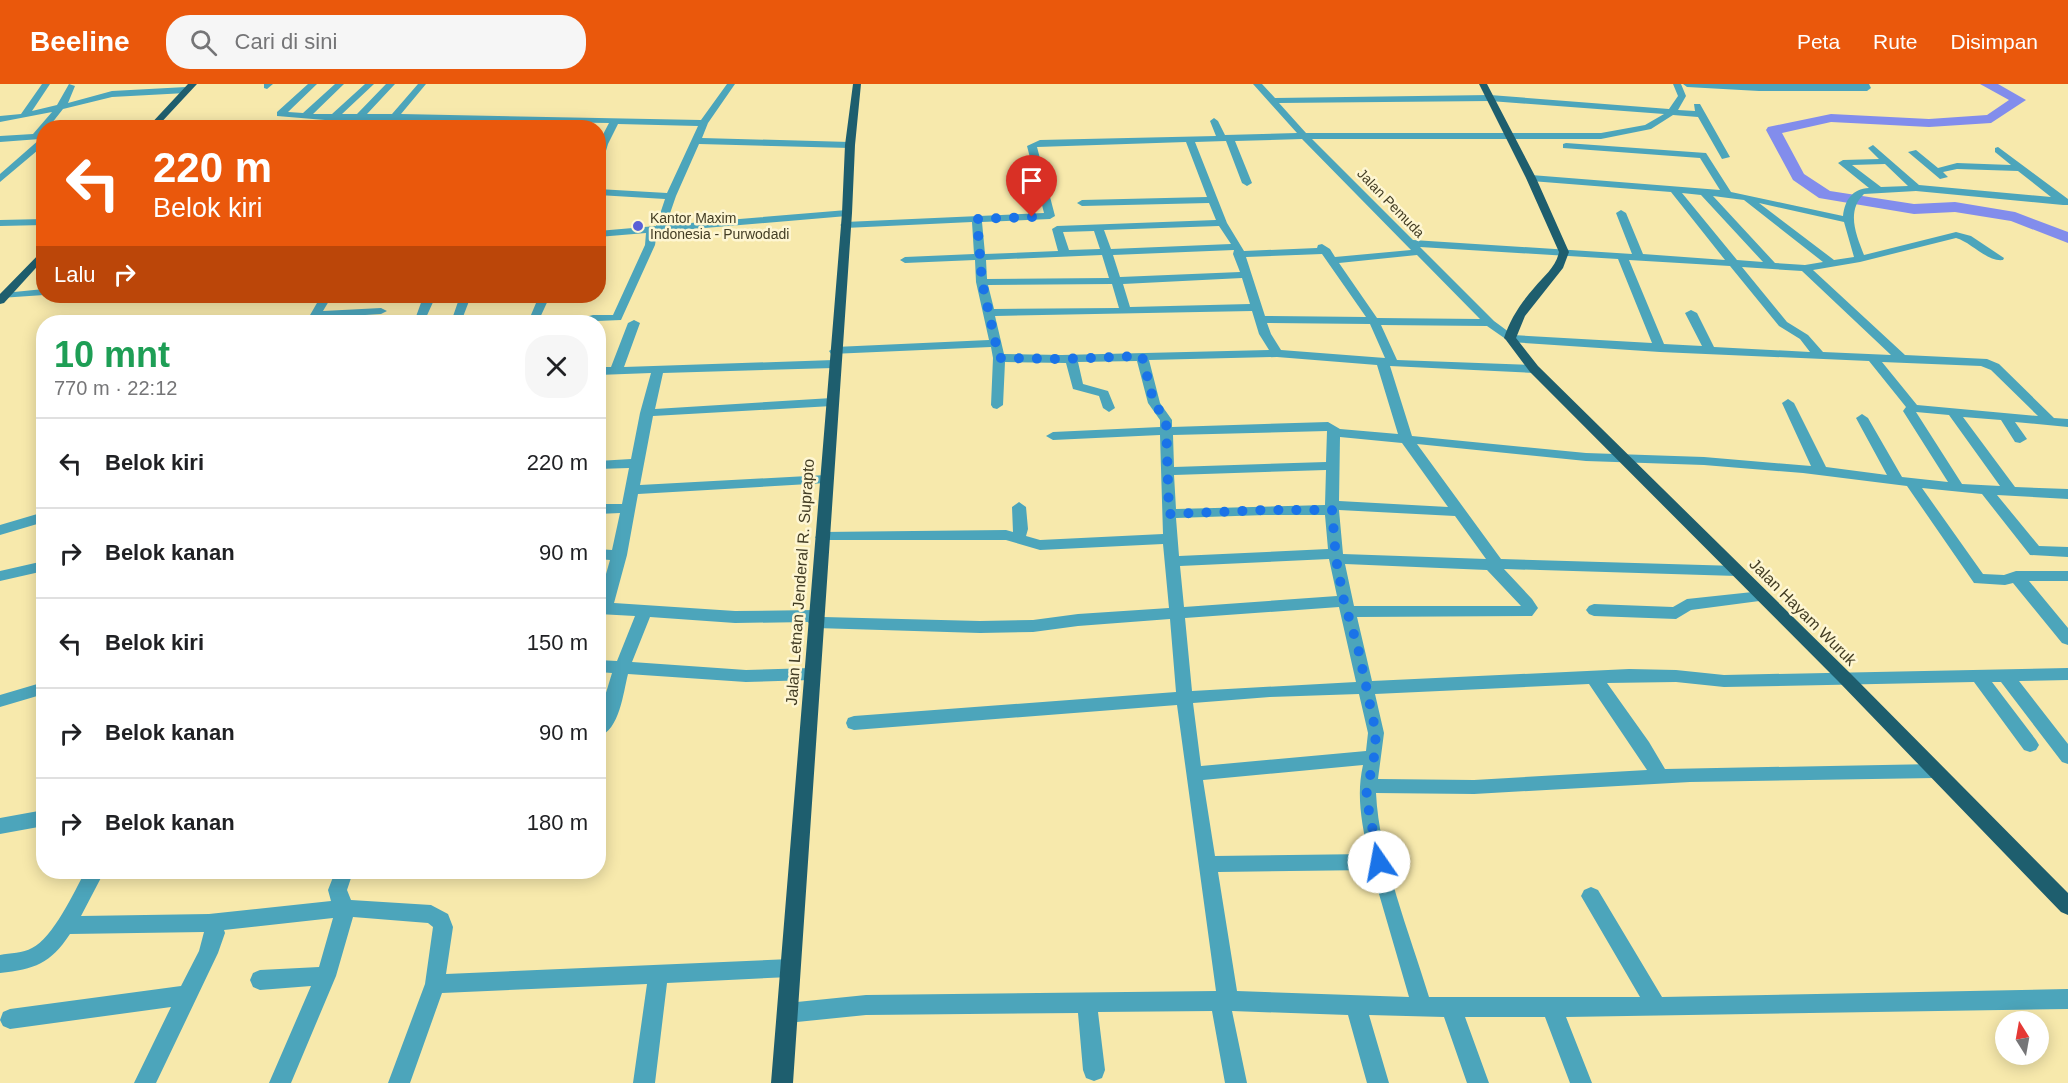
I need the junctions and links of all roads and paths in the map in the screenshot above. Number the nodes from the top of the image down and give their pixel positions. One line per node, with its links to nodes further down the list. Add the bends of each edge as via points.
1 (46, 84): 23 (street)
2 (111, 84): 17 (street)
3 (314, 84): 22 (street, via 280,113)
4 (340, 84): 22 (street)
5 (370, 84): 24 (street)
6 (392, 84): 25 (street)
7 (422, 84): 26 (street)
8 (731, 84): 35 (street)
9 (857, 84): 46 (main road, Jalan Letnan Jenderal R. Suprapto)
10 (1257, 84): 19 (street, Jalan Pemuda)
11 (1483, 84): 18 (main road)
12 (1677, 84): 21 (street, via 1682,96)
13 (1687, 84): 14 (street, via 1867,88)
14 (1865, 84)
15 (71, 86): 20 (street)
16 (189, 87): 17 (street); 29 (main road)
17 (104, 95): 20 (street)
18 (1490, 98): 19 (street, via 1419,95); 21 (street); 41 (main road)
19 (1272, 101): 36 (street, Jalan Pemuda)
20 (62, 105): 23 (street); 28 (street)
21 (1671, 111): 41 (street, via 1659,123 1630,132); 51 (street, via 1699,110 1728,157)
22 (306, 115): 24 (street)
23 (24, 116): 27 (street)
24 (334, 117): 25 (street)
25 (360, 117): 26 (street)
26 (394, 117): 30 (street); 31 (street)
27 (0, 119)
28 (52, 120)
29 (159, 120)
30 (392, 120)
31 (475, 120)
32 (615, 121): 34 (street); 35 (street); 39 (street)
33 (1214, 121): 40 (street)
34 (606, 122)
35 (704, 123): 44 (street)
36 (1304, 136): 40 (street); 41 (street); 86 (street, Jalan Pemuda)
37 (16, 138): 38 (street); 42 (street); 48 (street)
38 (36, 138)
39 (606, 138)
40 (1225, 138): 43 (street); 59 (street)
41 (1512, 138): 51 (street); 57 (main road)
42 (0, 139)
43 (1190, 139): 70 (street); 75 (street, via 1035,144 1032,146)
44 (697, 141): 46 (street); 68 (street)
45 (36, 142): 58 (street)
46 (850, 145): 77 (main road, Jalan Letnan Jenderal R. Suprapto)
47 (1873, 148): 53 (street)
48 (0, 150)
49 (1998, 150): 55 (street)
50 (1913, 152): 56 (street)
51 (1703, 155): 67 (street)
52 (1837, 155): 54 (street)
53 (1887, 161): 54 (street); 60 (street)
54 (1846, 162): 62 (street)
55 (2021, 168): 56 (street, via 1957,166); 72 (street)
56 (1936, 171): 64 (street)
57 (1531, 177): 61 (street); 89 (main road)
58 (0, 179)
59 (1247, 183)
60 (1916, 188): 62 (street); 64 (street)
61 (1673, 189): 66 (street); 100 (street)
62 (1877, 189): 76 (street, via 1858,193)
63 (1759, 191): 71 (street)
64 (1960, 191): 72 (street)
65 (606, 192): 68 (street)
66 (1704, 192): 67 (street); 101 (street)
67 (1727, 194): 69 (street)
68 (670, 196): 83 (street)
69 (1747, 198): 71 (street); 99 (street)
70 (1214, 200): 73 (street); 81 (street)
71 (1767, 201): 76 (street)
72 (2066, 202)
73 (1082, 203)
74 (1621, 213): 94 (street)
75 (1050, 216): 78 (street); 84 (street)
76 (1849, 216): 96 (street, via 1851,238)
77 (846, 219): 78 (street); 83 (street); 126 (main road, Jalan Letnan Jenderal R. Suprapto)
78 (977, 219): 93 (street)
79 (36, 222): 80 (street)
80 (0, 223)
81 (1222, 223): 82 (street); 87 (street)
82 (1098, 227): 84 (street); 90 (street)
83 (656, 229): 85 (street); 114 (street, via 617,318)
84 (1057, 229): 88 (street)
85 (606, 233)
86 (1416, 248): 89 (street); 91 (street); 118 (street, Jalan Pemuda)
87 (1238, 250): 90 (street); 91 (street); 103 (street)
88 (1064, 252): 90 (street); 93 (street)
89 (1564, 252): 92 (street); 119 (main road, via 1554,273 1519,316)
90 (1106, 253): 104 (street)
91 (1327, 253): 116 (street)
92 (1623, 257): 94 (street); 121 (street)
93 (979, 258): 97 (street); 105 (street)
94 (1639, 258): 100 (street)
95 (1999, 258): 96 (street, via 1967,238 1952,235)
96 (1860, 259): 99 (street)
97 (905, 260)
98 (36, 261): 107 (main road)
99 (1833, 264): 102 (street)
100 (1735, 265): 101 (street); 125 (street, via 1783,324 1804,338)
101 (1773, 267): 102 (street)
102 (1805, 268): 130 (street)
103 (1246, 275): 104 (street); 108 (street)
104 (1116, 281): 105 (street); 110 (street)
105 (982, 282): 111 (street)
106 (36, 293): 107 (street)
107 (2, 299)
108 (1258, 307): 110 (street); 115 (street)
109 (381, 310): 113 (street)
110 (1126, 311): 111 (street)
111 (988, 312): 120 (street)
112 (1691, 313): 122 (street)
113 (343, 315)
114 (606, 318)
115 (1261, 319): 116 (street); 123 (street)
116 (1374, 321): 118 (street); 131 (street)
117 (634, 323): 135 (street)
118 (1490, 323): 119 (street, Jalan Pemuda)
119 (1511, 341): 121 (street); 133 (main road, Jalan Hayam Wuruk)
120 (994, 343): 126 (street); 127 (street)
121 (1660, 348): 122 (street)
122 (1710, 350): 125 (street)
123 (1277, 354): 124 (street); 131 (street)
124 (1142, 356): 128 (street); 147 (street, via 1154,403 1166,420)
125 (1820, 356): 129 (street)
126 (835, 357): 132 (street); 136 (main road, Jalan Letnan Jenderal R. Suprapto)
127 (999, 358): 128 (street); 138 (street)
128 (1071, 358): 139 (street, via 1077,386 1104,394)
129 (1873, 358): 130 (street); 140 (street)
130 (1902, 358): 145 (street, via 1989,363)
131 (1388, 362): 133 (street); 150 (street, via 1398,417)
132 (658, 369): 135 (street); 142 (street)
133 (1534, 369): 152 (main road, Jalan Hayam Wuruk)
134 (606, 371): 135 (street)
135 (616, 371)
136 (832, 402): 142 (street); 158 (main road, Jalan Letnan Jenderal R. Suprapto)
137 (1788, 404): 157 (street)
138 (997, 405)
139 (1109, 408)
140 (1913, 408): 141 (street); 160 (street, via 1909,411)
141 (1952, 410): 143 (street); 163 (street)
142 (646, 412): 153 (street)
143 (2005, 416): 145 (street); 151 (street)
144 (1862, 418): 159 (street)
145 (2050, 421): 146 (street)
146 (2068, 423)
147 (1166, 431): 148 (street, via 1328,426); 149 (street); 156 (street)
148 (1334, 432): 150 (street); 155 (street)
149 (1053, 436)
150 (1407, 440): 152 (street); 169 (street)
151 (2020, 440)
152 (1622, 458): 157 (street); 183 (main road, Jalan Hayam Wuruk)
153 (637, 463): 154 (street); 161 (street)
154 (606, 465)
155 (1333, 466): 156 (street); 167 (street)
156 (1168, 471): 170 (street)
157 (1821, 472): 159 (street)
158 (826, 479): 161 (street); 173 (main road, Jalan Letnan Jenderal R. Suprapto)
159 (1903, 481): 160 (street); 185 (street, via 1979,579 2005,580)
160 (1958, 488): 162 (street)
161 (633, 490): 166 (street)
162 (1986, 490): 163 (street); 176 (street, via 2035,550)
163 (2012, 492): 164 (street)
164 (2068, 494)
165 (1019, 507): 174 (street)
166 (630, 508): 168 (street); 178 (street)
167 (1333, 508): 169 (street); 170 (street); 179 (street)
168 (606, 509)
169 (1459, 512): 181 (street)
170 (1169, 514): 175 (street)
171 (36, 519): 172 (street)
172 (0, 530)
173 (822, 537): 174 (street); 194 (main road, Jalan Letnan Jenderal R. Suprapto)
174 (1018, 537): 175 (street, via 1040,545)
175 (1170, 539): 180 (street)
176 (2068, 552)
177 (606, 555): 178 (street)
178 (620, 555): 187 (street)
179 (1336, 556): 180 (street); 181 (street); 189 (street)
180 (1174, 561): 193 (street)
181 (1495, 565): 183 (street); 189 (street, via 1527,603 1527,612)
182 (36, 568): 184 (street)
183 (1737, 571): 188 (main road, Jalan Hayam Wuruk)
184 (0, 576)
185 (2016, 576): 186 (street); 195 (street)
186 (2068, 576)
187 (606, 596)
188 (1762, 596): 191 (street, via 1687,605 1676,613); 203 (main road, Jalan Hayam Wuruk)
189 (1346, 607): 193 (street); 205 (street)
190 (606, 608): 192 (street)
191 (1594, 610)
192 (644, 612): 194 (street); 197 (street)
193 (1178, 614): 194 (street, via 1001,627); 206 (street)
194 (816, 619): 198 (main road, Jalan Letnan Jenderal R. Suprapto)
195 (2068, 639)
196 (606, 667): 197 (street)
197 (622, 668): 198 (street, via 746,676); 208 (street)
198 (811, 674): 229 (main road, Jalan Letnan Jenderal R. Suprapto)
199 (2068, 674): 201 (street)
200 (1978, 675): 201 (street); 203 (street); 210 (street)
201 (2005, 675): 212 (street)
202 (1593, 676): 203 (street, via 1676,676 1724,681); 205 (street); 215 (street)
203 (1844, 677): 213 (main road, Jalan Hayam Wuruk)
204 (36, 687): 207 (street)
205 (1367, 687): 206 (street); 211 (street, via 1376,733)
206 (1186, 698): 209 (street); 214 (street)
207 (0, 701)
208 (606, 722)
209 (854, 723)
210 (2030, 745)
211 (1374, 757): 214 (street); 216 (street)
212 (2068, 757)
213 (1935, 771): 215 (street); 224 (main road, Jalan Hayam Wuruk)
214 (1195, 774): 220 (street)
215 (1660, 776): 216 (street, via 1474,787)
216 (1366, 786): 219 (street)
217 (36, 819): 218 (street)
218 (0, 826)
219 (1379, 862): 220 (street); 239 (street)
220 (1207, 864): 236 (street)
221 (90, 879): 227 (street)
222 (341, 879): 225 (street, via 337,887 339,900)
223 (1591, 896): 242 (street)
224 (2068, 906)
225 (346, 908): 226 (street); 231 (street); 233 (street, via 438,916 443,927)
226 (209, 923): 227 (street); 234 (street, via 215,933)
227 (64, 925): 228 (street, via 43,953)
228 (0, 963)
229 (790, 968): 230 (street); 243 (main road, Jalan Letnan Jenderal R. Suprapto)
230 (658, 975): 233 (street); 249 (street)
231 (326, 976): 232 (street); 247 (street)
232 (260, 980)
233 (435, 984): 248 (street)
234 (189, 995): 244 (street); 246 (street)
235 (2068, 999): 242 (street)
236 (1224, 1001): 237 (street); 238 (street); 251 (street)
237 (1087, 1003): 243 (street, via 866,1005); 245 (street)
238 (1356, 1006): 239 (street); 252 (street)
239 (1422, 1006): 240 (street)
240 (1450, 1006): 241 (street); 253 (street)
241 (1551, 1006): 242 (street); 254 (street)
242 (1657, 1007)
243 (787, 1013): 250 (main road, Jalan Letnan Jenderal R. Suprapto)
244 (10, 1019)
245 (1094, 1070)
246 (145, 1083)
247 (280, 1083)
248 (399, 1083)
249 (644, 1083)
250 (782, 1083)
251 (1236, 1083)
252 (1378, 1083)
253 (1478, 1083)
254 (1581, 1083)

